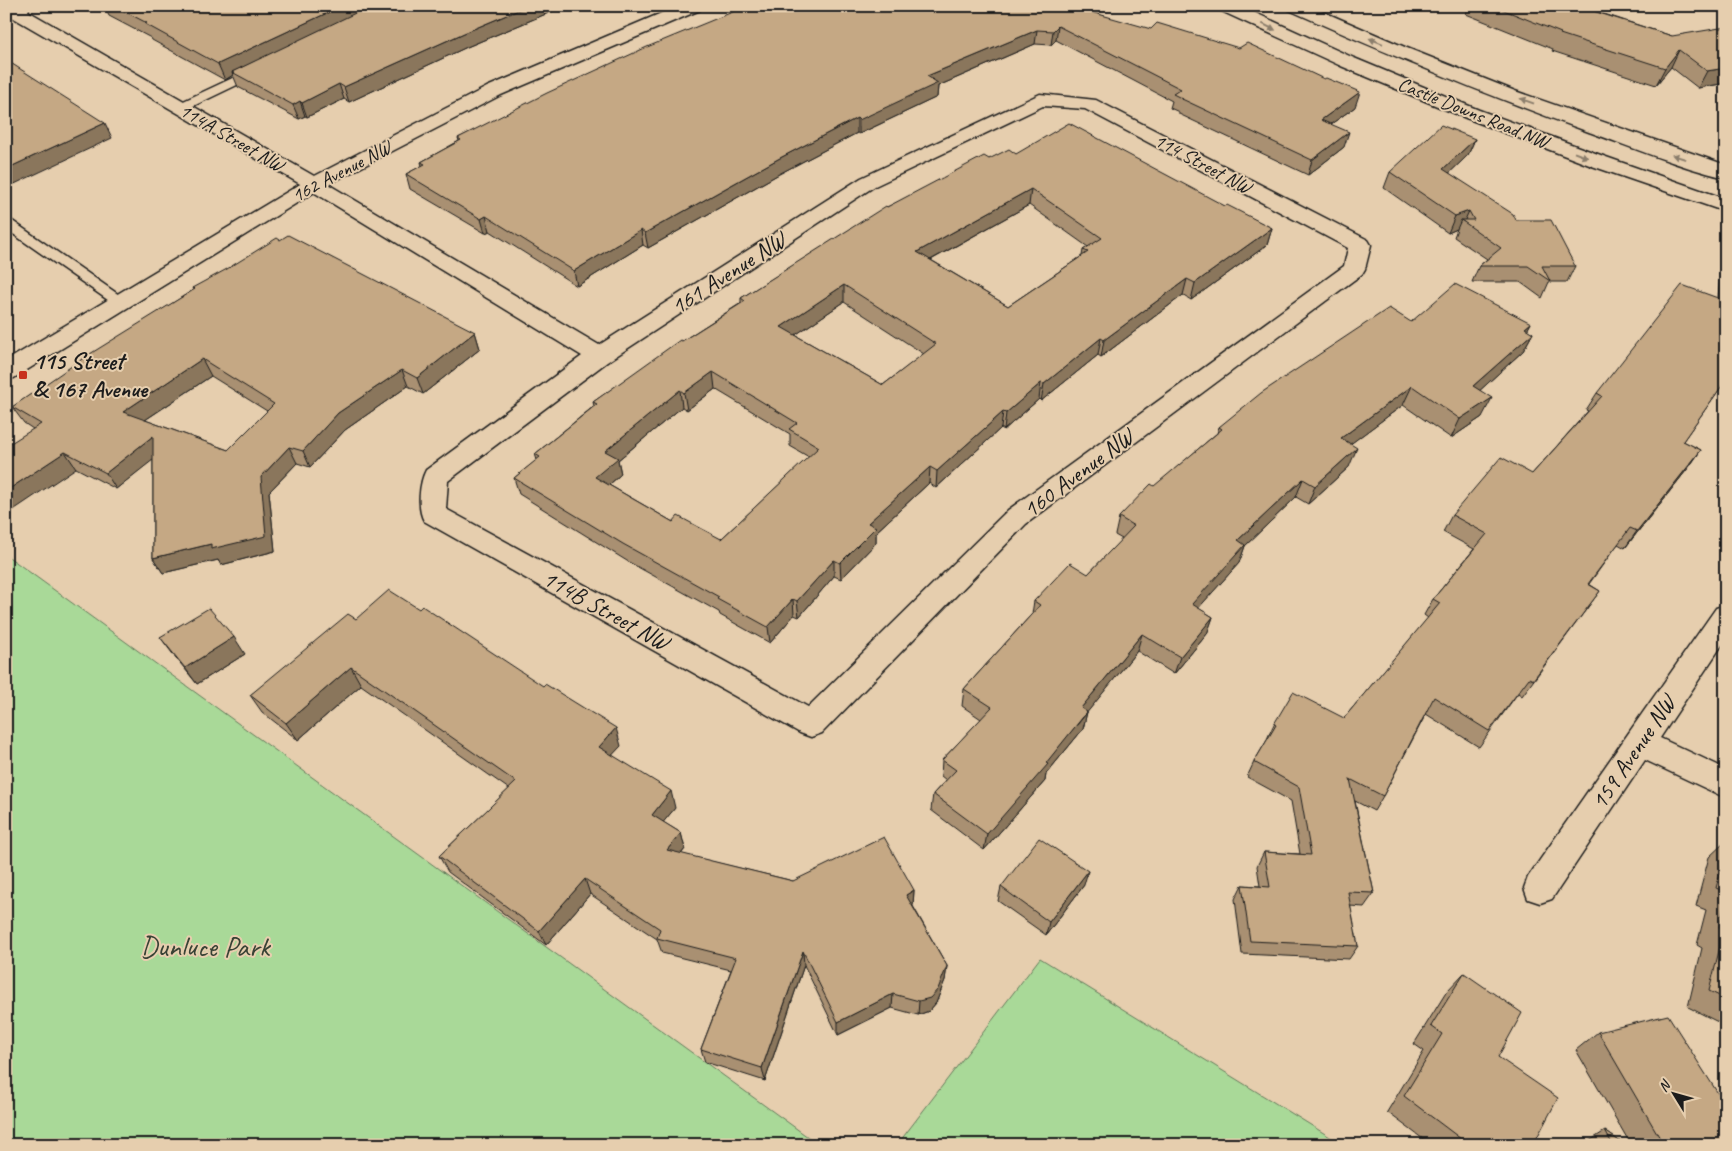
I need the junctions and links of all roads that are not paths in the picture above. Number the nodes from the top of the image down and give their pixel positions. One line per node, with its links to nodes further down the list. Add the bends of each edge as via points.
1 (694, 6): 9 (street, 162 Avenue NW, via 494,91)
2 (1225, 6): 10 (street, Castle Downs Road NW, one-way to 10, via 1299,42 1455,106 1640,178)
3 (1295, 6): 8 (street, Castle Downs Road NW, one-way to 3, via 1483,85)
4 (19, 10): 7 (street, 114A Street NW)
5 (269, 64): 7 (lane)
6 (1040, 100): 12 (street, 114 Street NW, via 1089,104); 14 (street, 161 Avenue NW, via 868,182)
7 (181, 107): 9 (street, 114A Street NW)
8 (1726, 172)
9 (314, 184): 13 (street, 162 Avenue NW); 14 (street, 114A Street NW)
10 (1726, 206)
11 (6, 223): 13 (lane)
12 (1360, 245): 18 (street, 160 Avenue NW, via 1354,269 1017,518)
13 (120, 302): 15 (street, 162 Avenue NW)
14 (600, 356): 16 (street, 161 Avenue NW)
15 (6, 372)
16 (435, 477): 18 (street, 114B Street NW, via 433,514)
17 (1726, 616): 19 (street, 159 Avenue NW)
18 (811, 724)
19 (1640, 743): 20 (street); 21 (street, 159 Avenue NW)
20 (1726, 784)
21 (1540, 888)

